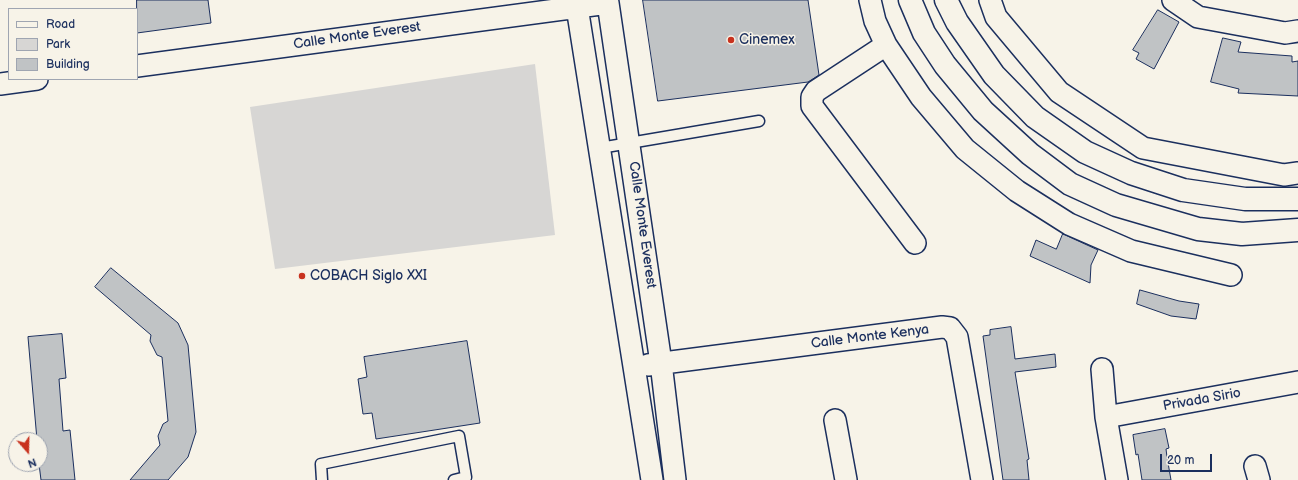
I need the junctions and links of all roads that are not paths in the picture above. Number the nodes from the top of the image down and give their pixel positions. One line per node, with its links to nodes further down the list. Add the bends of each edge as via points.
1 (870, 0): 8 (street, via 875,21)
2 (910, 0): 17 (main road, via 924,33 945,65 983,111 1030,154 1070,184 1116,205 1198,229 1242,234)
3 (946, 0): 16 (main road, via 957,22 994,75 1035,117 1085,152 1131,174 1183,190 1245,199)
4 (990, 0): 15 (street, via 996,17 1059,92 1143,148 1284,175)
5 (1172, 0): 7 (street, via 1198,17 1285,33)
6 (577, 7): 9 (street, Calle Monte Everest); 13 (street, Calle Monte Everest, via 608,3); 14 (street, Calle Monte Everest)
7 (1298, 31)
8 (886, 45): 18 (street, via 816,91 812,97 812,106); 19 (street, via 921,97 965,149 1017,191 1068,224 1131,251)
9 (138, 66)
10 (30, 80): 11 (street)
11 (0, 84)
12 (760, 121): 13 (lane)
13 (630, 143): 14 (lane); 20 (street, Calle Monte Everest)
14 (600, 148): 21 (street, Calle Monte Everest)
15 (1298, 173)
16 (1298, 199)
17 (1298, 230)
18 (915, 243)
19 (1230, 275)
20 (661, 363): 21 (street, Calle Monte Kenya); 29 (street, Calle Monte Everest); 31 (street, Calle Monte Kenya, via 950,328 957,337)
21 (634, 366): 28 (street, Calle Monte Everest)
22 (1102, 369): 24 (street)
23 (1298, 382): 24 (street, Privada Sirio)
24 (1106, 417): 32 (street)
25 (835, 420): 30 (street)
26 (322, 480): 27 (lane, via 321,464 459,436 466,477)
27 (454, 480)
28 (652, 480)
29 (675, 480)
30 (846, 480)
31 (982, 480)
32 (1117, 480)

